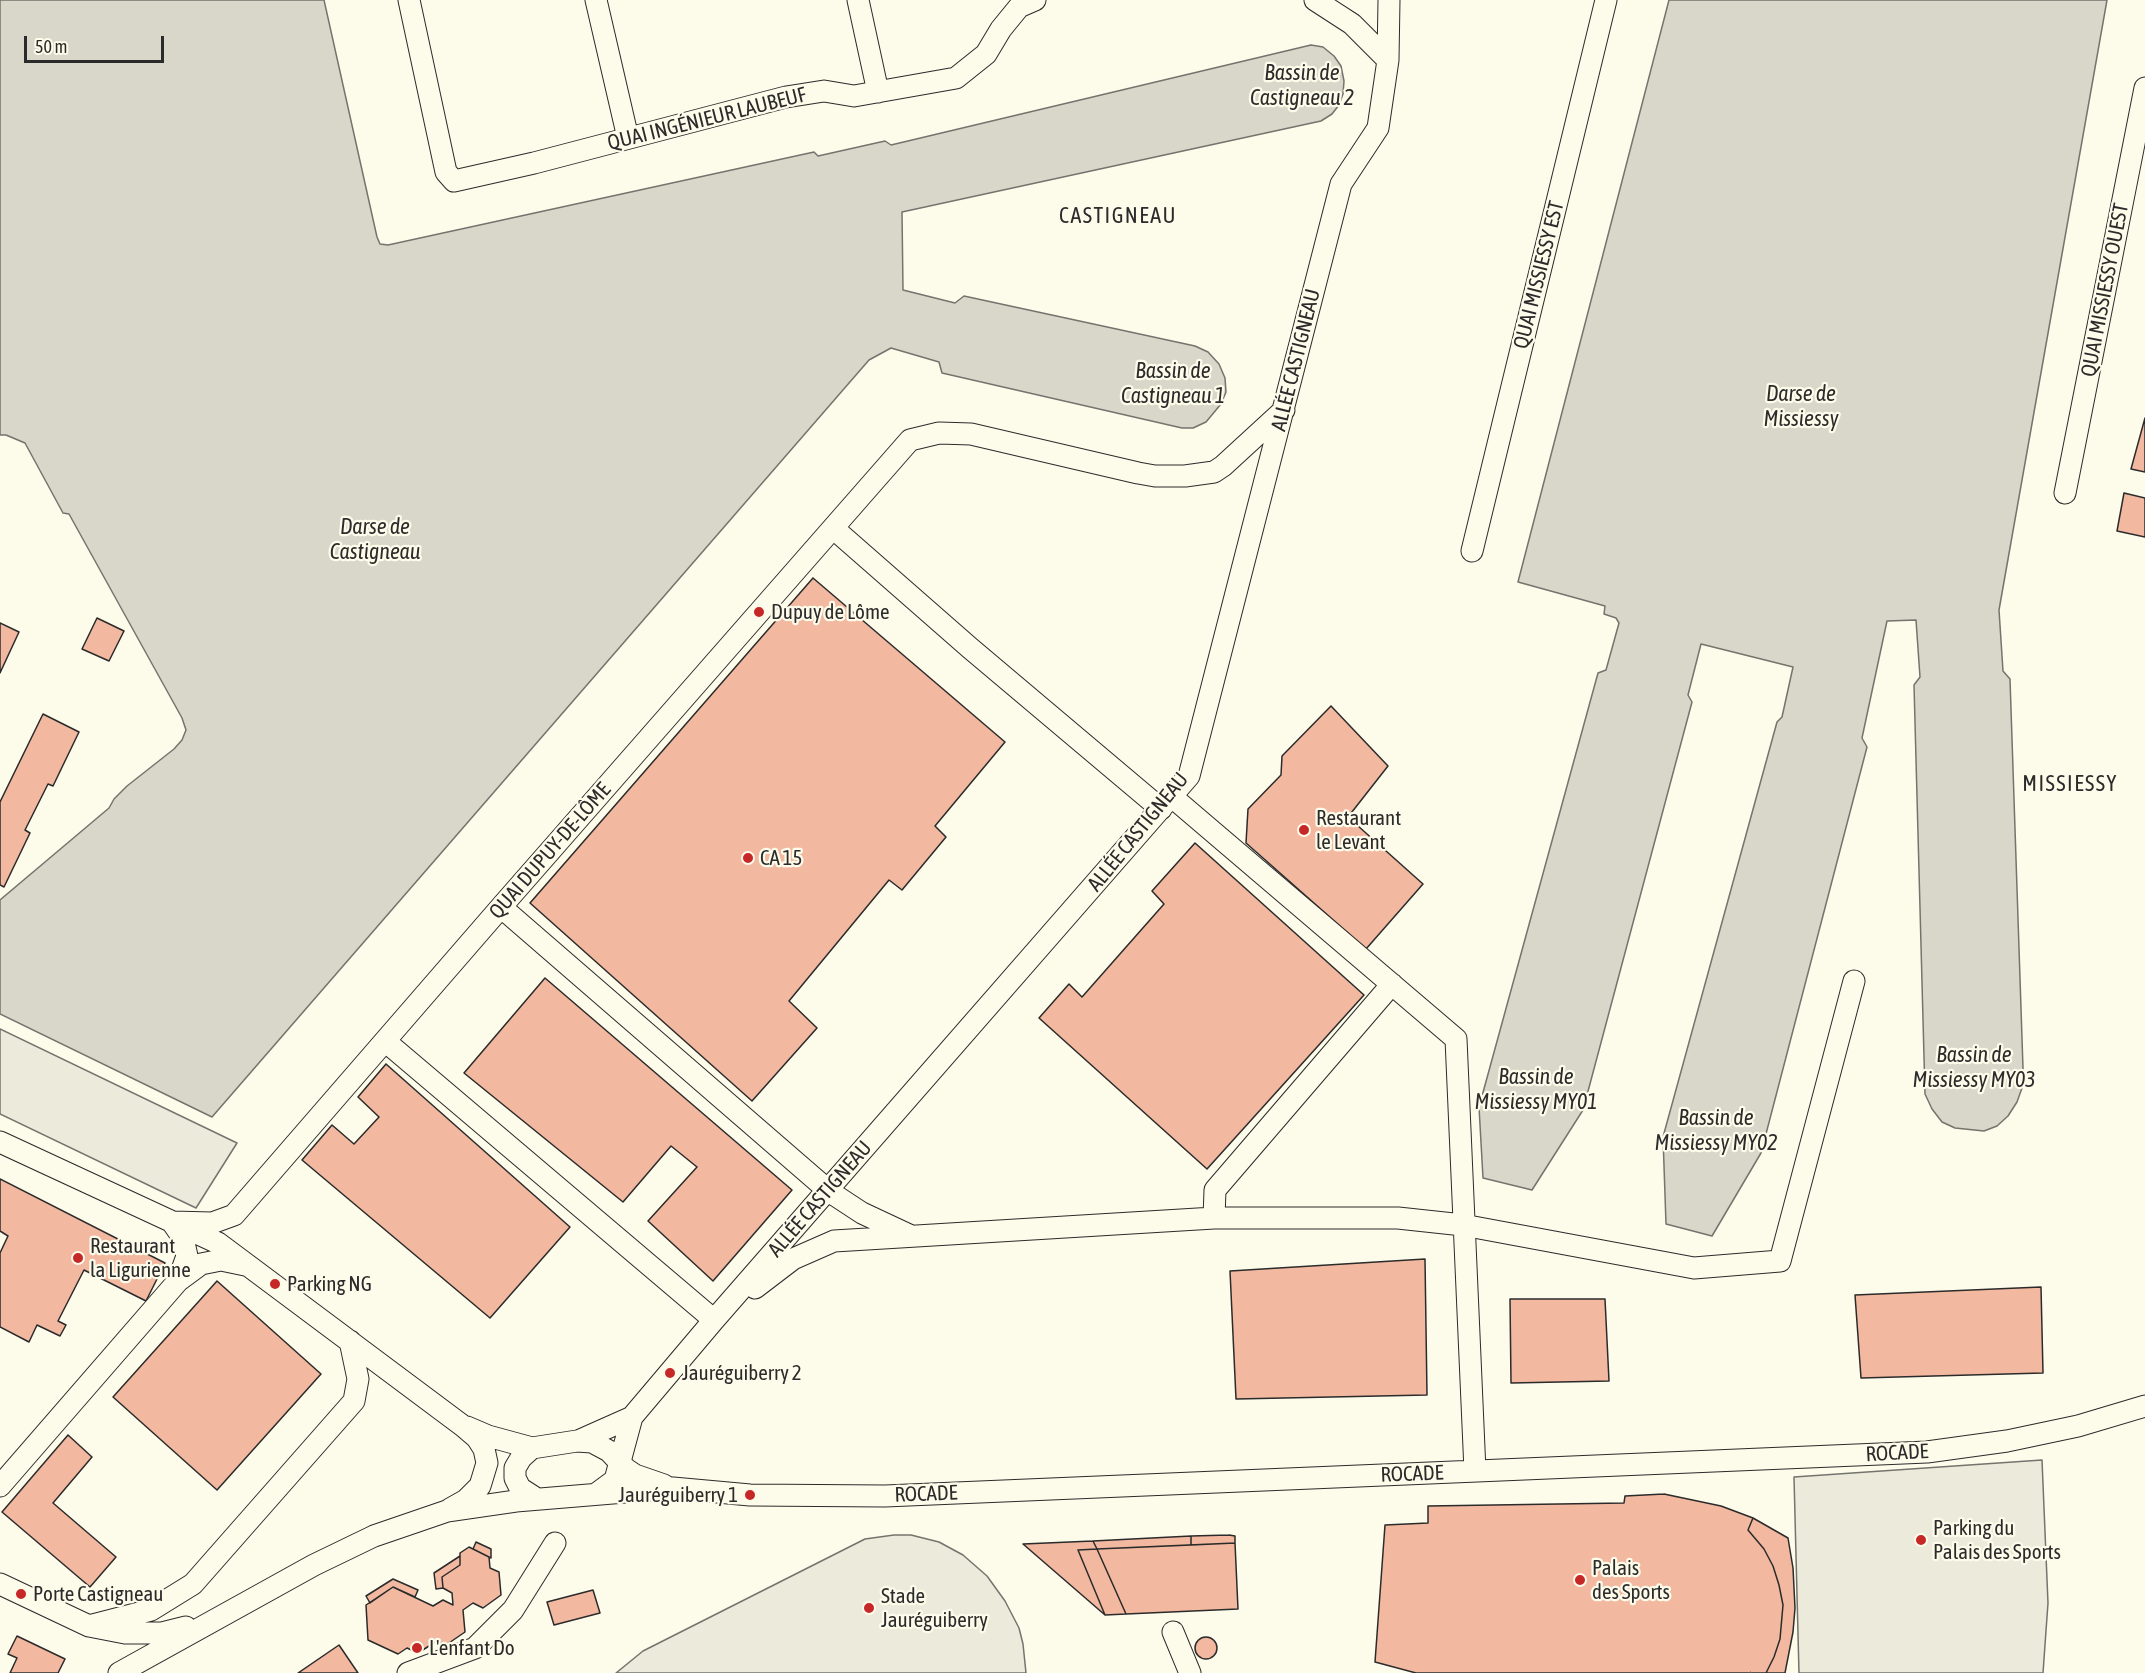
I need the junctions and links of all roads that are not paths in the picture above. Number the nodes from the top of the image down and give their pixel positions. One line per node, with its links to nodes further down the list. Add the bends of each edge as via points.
1 (409, 0): 11 (street, QUAI INGÉNIEUR LAUBEUF, via 447,172 454,181)
2 (596, 0): 11 (street)
3 (858, 0): 10 (street)
4 (1315, 0): 8 (street, via 1352,24)
5 (1389, 0): 8 (street, ALLÉE CASTIGNEAU)
6 (1606, 0): 15 (street, QUAI MISSIESSY EST)
7 (1024, 2): 10 (street, QUAI INGÉNIEUR LAUBEUF, via 986,54 956,78)
8 (1388, 60): 12 (street, ALLÉE CASTIGNEAU, via 1378,128 1341,184)
9 (2145, 88): 13 (street, QUAI MISSIESSY OUEST)
10 (878, 92): 11 (street, QUAI INGÉNIEUR LAUBEUF, via 854,96 824,91 786,97)
11 (628, 138)
12 (1284, 410): 14 (street, QUAI DUPUY-DE-LÔME, via 1223,466 1214,472 1185,476 1155,476 971,434 939,433 910,441); 16 (street, ALLÉE CASTIGNEAU, via 1189,776)
13 (2065, 493)
14 (833, 528): 16 (street, via 970,648); 17 (street, QUAI DUPUY-DE-LÔME)
15 (1472, 551)
16 (1166, 803): 19 (street); 22 (street, ALLÉE CASTIGNEAU)
17 (501, 907): 20 (street, QUAI DUPUY-DE-LÔME); 22 (street)
18 (1854, 981): 26 (street, via 1780,1261 1694,1268)
19 (1392, 984): 24 (street, via 1215,1190); 26 (street, via 1456,1039)
20 (385, 1041): 23 (street, QUAI DUPUY-DE-LÔME); 31 (street)
21 (0, 1142): 25 (street)
22 (828, 1190): 27 (street, via 862,1213); 31 (street, ALLÉE CASTIGNEAU)
23 (234, 1215): 25 (street, via 212,1223); 28 (street, QUAI DUPUY-DE-LÔME)
24 (1214, 1218): 26 (street, via 1398,1218); 27 (street)
25 (172, 1222): 28 (street); 30 (street, via 183,1238 187,1256)
26 (1463, 1225): 39 (street)
27 (912, 1236): 31 (street, via 834,1241 793,1259)
28 (212, 1240): 29 (street); 30 (street, QUAI DUPUY-DE-LÔME)
29 (249, 1266): 30 (street, via 221,1260 201,1264); 32 (street)
30 (178, 1281): 40 (street)
31 (714, 1320): 34 (street, ALLÉE CASTIGNEAU)
32 (350, 1341): 35 (street); 48 (street, via 358,1379 354,1401 193,1584 151,1610)
33 (2145, 1406): 39 (street, ROCADE, via 2007,1441 1927,1452)
34 (632, 1417): 36 (street); 38 (street)
35 (463, 1426): 37 (street); 44 (street, via 477,1438 487,1463 480,1486)
36 (577, 1442): 37 (street); 38 (street, via 601,1445)
37 (532, 1448): 43 (street, via 520,1458 515,1478 520,1488)
38 (620, 1462): 41 (street, via 635,1475); 42 (street, via 615,1480)
39 (1475, 1471): 41 (street, ROCADE, via 885,1496 750,1495)
40 (0, 1486)
41 (673, 1488): 42 (street)
42 (597, 1494): 43 (street)
43 (537, 1499): 44 (street)
44 (447, 1511): 47 (street, via 374,1536)
45 (555, 1543): 51 (street, via 513,1610 475,1648)
46 (0, 1584): 48 (street)
47 (212, 1620): 48 (street, via 162,1633 125,1633); 50 (street)
48 (89, 1626)
49 (1173, 1632): 52 (street)
50 (119, 1673)
51 (408, 1673)
52 (1190, 1673)

